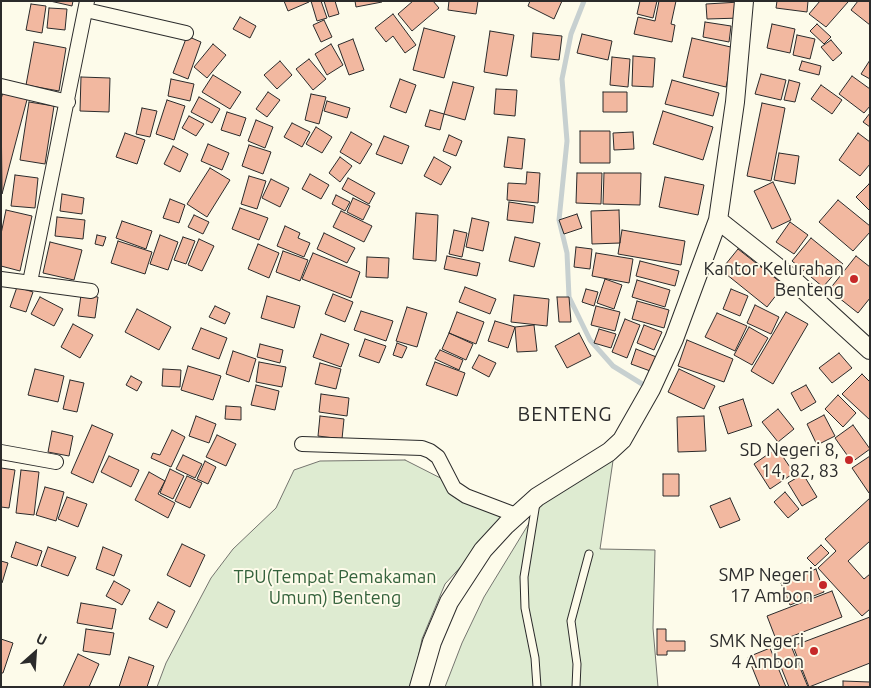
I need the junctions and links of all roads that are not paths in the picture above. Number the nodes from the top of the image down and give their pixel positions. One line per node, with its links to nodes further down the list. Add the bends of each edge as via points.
1 (744, 1): 6 (street, via 736,102)
2 (87, 6): 3 (street); 5 (street)
3 (186, 33)
4 (1, 86): 5 (street)
5 (68, 102): 8 (street)
6 (718, 220): 10 (street, via 790,276); 14 (street, via 674,339 630,428 609,452)
7 (1, 279): 8 (street)
8 (30, 282): 9 (street)
9 (91, 291)
10 (868, 345)
11 (302, 444): 15 (street, via 422,448 438,457 454,488 466,496)
12 (1, 452): 13 (street)
13 (56, 462)
14 (537, 497): 15 (street); 18 (lane, via 524,577 525,608)
15 (516, 515): 17 (street, via 483,550 449,602 432,642)
16 (589, 554): 19 (lane, via 571,621 577,664)
17 (419, 687)
18 (537, 687)
19 (576, 687)

